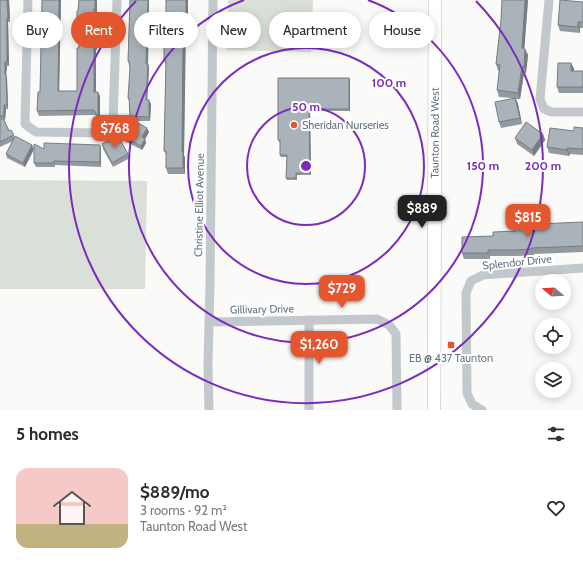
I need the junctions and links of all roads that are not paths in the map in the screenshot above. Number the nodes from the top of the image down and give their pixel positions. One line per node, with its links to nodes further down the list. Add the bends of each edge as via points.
1 (28, 0): 2 (street, via 25,124 36,132 104,133 113,122)
2 (117, 0)
3 (213, 0): 9 (street, Christine Elliot Avenue)
4 (435, 0): 13 (main road, Taunton Road West)
5 (549, 0): 6 (street, via 540,99 544,109 552,112)
6 (583, 112)
7 (583, 268): 14 (street, Splendor Drive, via 483,276 472,281 466,293 467,393 472,404)
8 (309, 320): 9 (street, Gillivary Drive); 11 (street); 12 (street, Gillivary Drive, via 377,319 389,325 396,334)
9 (209, 322): 10 (street, Christine Elliot Avenue)
10 (209, 410)
11 (308, 410)
12 (397, 410)
13 (434, 410)
14 (482, 410)

